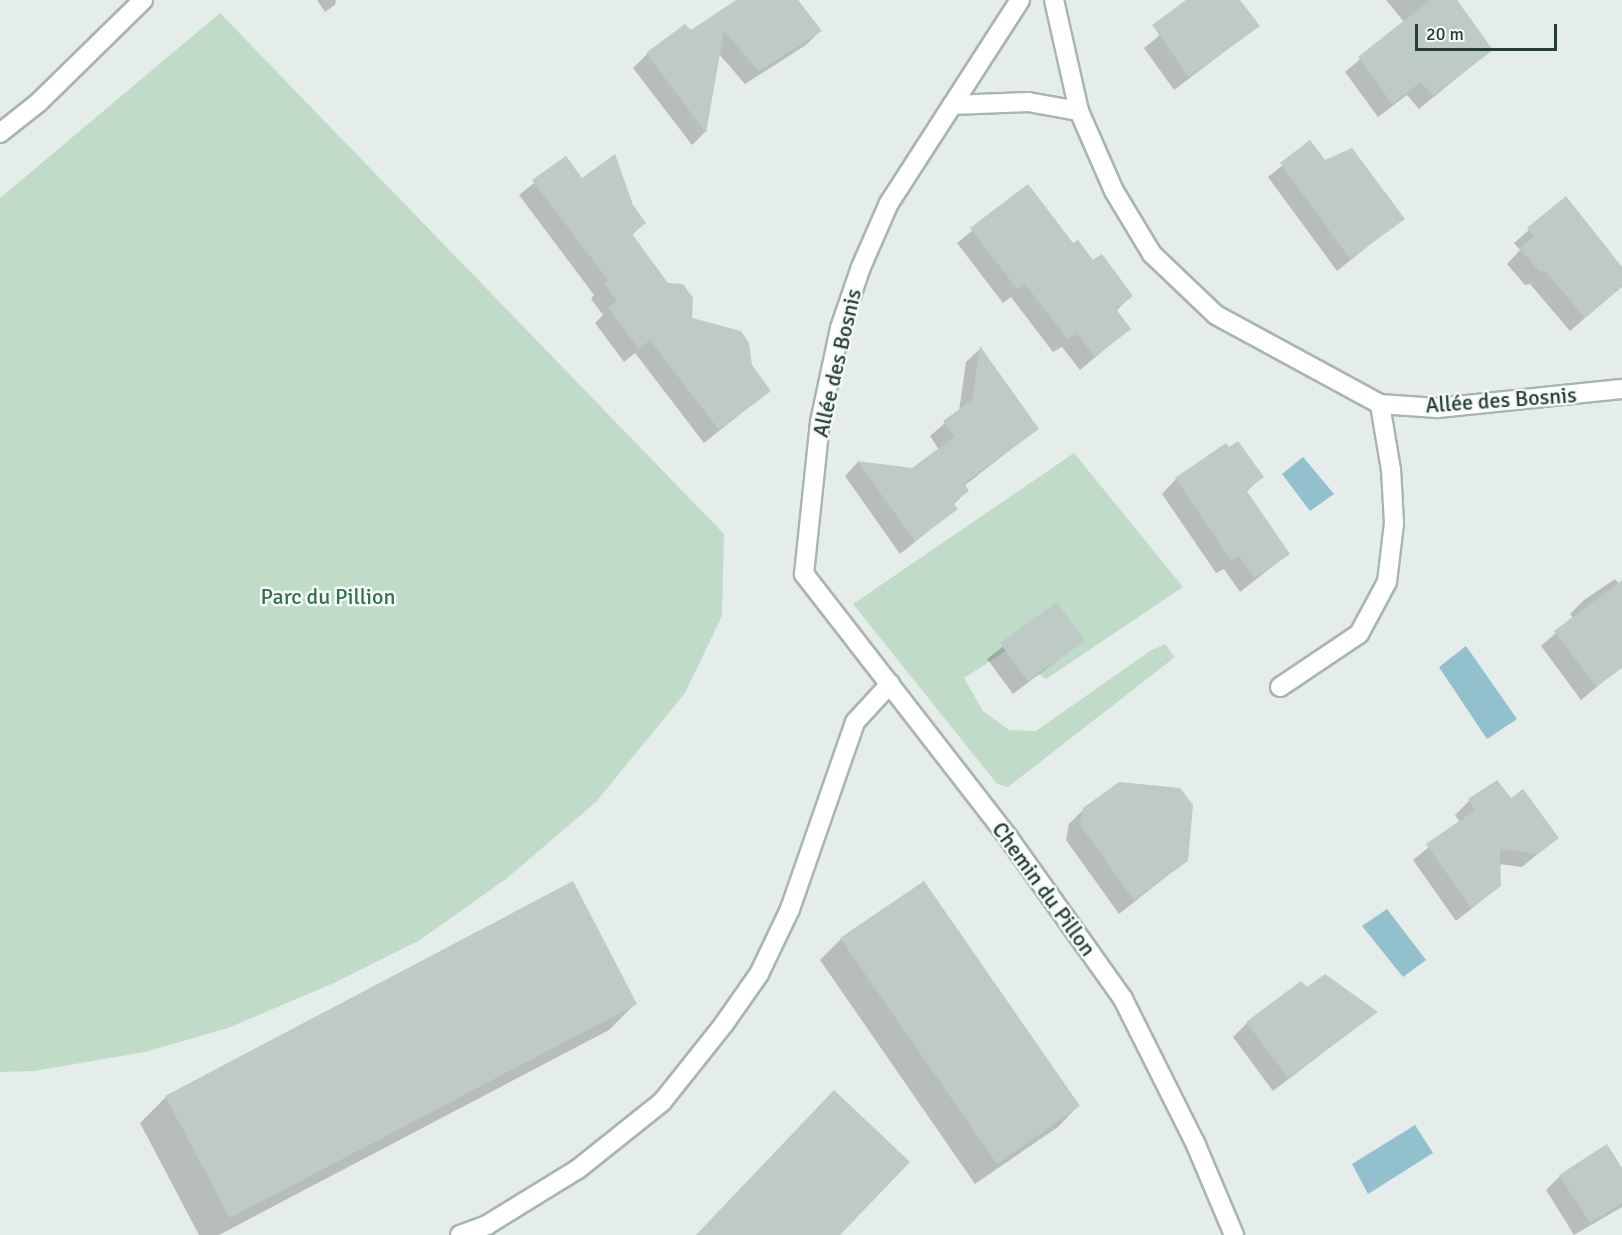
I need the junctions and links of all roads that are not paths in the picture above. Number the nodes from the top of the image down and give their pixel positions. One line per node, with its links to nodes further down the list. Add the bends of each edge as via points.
1 (143, 0): 6 (street, via 38,103)
2 (1020, 0): 4 (street, Allée des Bosnis)
3 (1054, 0): 5 (street, Allée des Bosnis)
4 (952, 105): 5 (street, via 1028,102); 9 (street, Allée des Bosnis, via 889,203 840,328 820,422)
5 (1079, 111): 8 (street, Allée des Bosnis, via 1114,191 1152,254 1216,315)
6 (0, 133)
7 (1622, 389): 8 (street, Allée des Bosnis, via 1526,402 1437,408)
8 (1380, 404): 11 (street, via 1395,523 1387,582 1359,634)
9 (804, 574): 10 (street, Chemin du Pillon)
10 (890, 684): 12 (street, via 855,722 790,909 759,974 724,1024 662,1102 578,1169 497,1219); 13 (street, Chemin du Pillon, via 1008,837 1123,999 1196,1145)
11 (1280, 687)
12 (460, 1235)
13 (1234, 1235)

